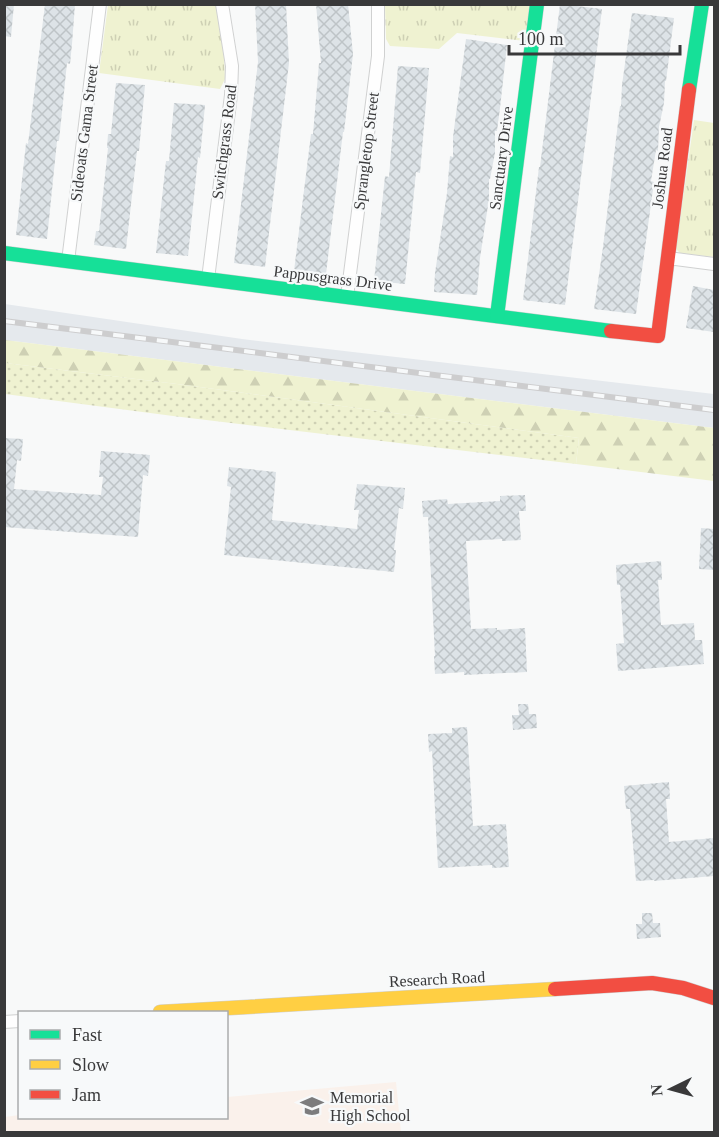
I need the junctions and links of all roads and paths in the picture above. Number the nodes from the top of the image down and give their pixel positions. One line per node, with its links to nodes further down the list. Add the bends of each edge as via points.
1 (100, 4): 8 (street, Sideoats Gama Street)
2 (222, 4): 10 (street, Switchgrass Road, via 232,66 231,95)
3 (378, 4): 11 (street, Sprangletop Street, via 378,56)
4 (537, 4): 12 (street, Sanctuary Drive)
5 (702, 4): 7 (street, Joshua Road)
6 (4, 253): 8 (street, Pappusgrass Drive)
7 (668, 258): 9 (street); 13 (street, Joshua Road)
8 (68, 261): 10 (street, Pappusgrass Drive)
9 (714, 264)
10 (208, 279): 11 (street, Pappusgrass Drive)
11 (347, 297): 12 (street, Pappusgrass Drive)
12 (498, 316): 13 (street, Pappusgrass Drive)
13 (658, 336)
14 (714, 998): 15 (street, Research Road, via 678,986 652,983)
15 (177, 1011)

